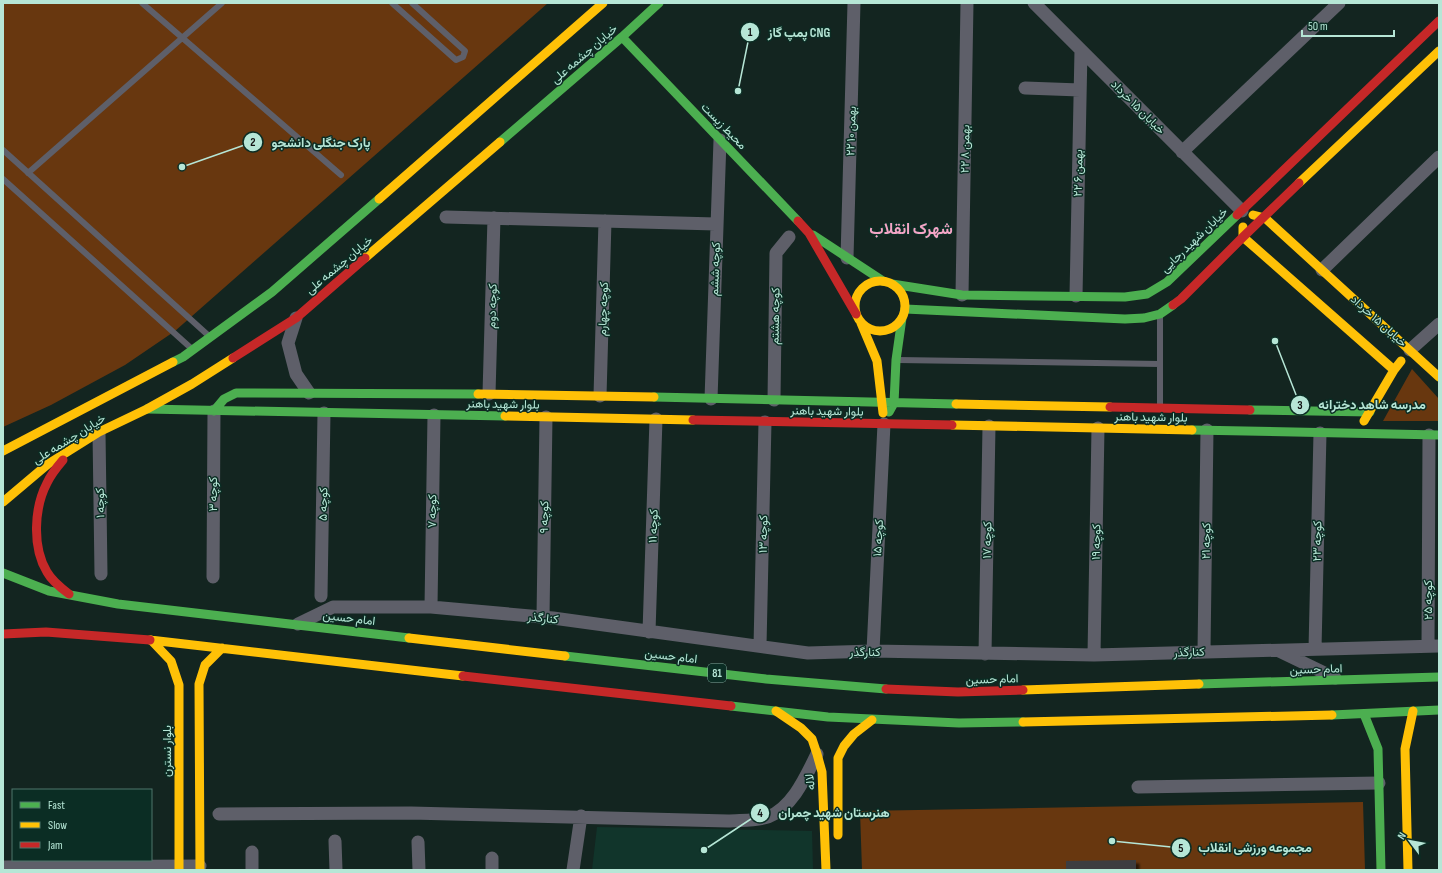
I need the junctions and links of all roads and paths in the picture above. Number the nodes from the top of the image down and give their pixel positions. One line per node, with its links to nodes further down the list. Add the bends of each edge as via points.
1 (142, 3): 13 (lane)
2 (222, 3): 13 (lane)
3 (392, 3): 4 (lane, via 456,60 463,57 465,51)
4 (412, 3)
5 (603, 3): 47 (street, خیابان چشمه علی, via 272,292)
6 (659, 3): 12 (street, خیابان چشمه علی)
7 (854, 3): 34 (street, ۲۲ بهمن ۱۰)
8 (967, 3): 38 (street, ۲۲ بهمن ۸)
9 (1034, 3): 14 (street, خیابان ۱۵ خرداد)
10 (1339, 3): 20 (street)
11 (1439, 21): 25 (street, خیابان شهید رجایی)
12 (622, 37): 18 (street, محیط زیست); 43 (street, خیابان چشمه علی)
13 (183, 38): 22 (lane); 23 (lane)
14 (1081, 50): 17 (street, ۲۲ بهمن ۶); 20 (street, خیابان ۱۵ خرداد)
15 (1439, 51): 28 (street)
16 (1025, 88): 17 (street)
17 (1080, 90): 39 (street, ۲۲ بهمن ۶)
18 (720, 140): 30 (street, کوچه ششم); 31 (street, محیط زیست)
19 (3, 150): 22 (lane)
20 (1182, 152): 25 (street, خیابان ۱۵ خرداد)
21 (1439, 157): 35 (street)
22 (28, 173): 47 (lane)
23 (341, 175)
24 (3, 179): 49 (lane)
25 (1242, 211): 28 (street, خیابان ۱۵ خرداد); 33 (street); 39 (street, خیابان شهید رجایی, via 1154,292 1125,297)
26 (446, 217): 27 (street)
27 (494, 218): 29 (street); 55 (street, کوچه دوم)
28 (1265, 218): 33 (street); 35 (street, خیابان ۱۵ خرداد)
29 (605, 221): 30 (street); 56 (street, کوچه چهارم)
30 (716, 224): 57 (street, کوچه ششم)
31 (808, 232): 34 (street, محیط زیست); 41 (street, محیط زیست)
32 (789, 237): 58 (street, کوچه هشتم, via 776,253)
33 (1243, 237): 42 (street, via 1181,299); 52 (street)
34 (847, 258): 36 (street, محیط زیست)
35 (1322, 270): 48 (street, خیابان ۱۵ خرداد)
36 (883, 282): 37 (street); 41 (street, via 873,282 864,287 855,304)
37 (892, 284): 38 (street, خیابان شهید رجایی); 40 (street, via 900,291)
38 (962, 295): 39 (street, خیابان شهید رجایی)
39 (1076, 296)
40 (905, 309): 42 (street, via 1125,319); 44 (street)
41 (856, 314): 45 (street)
42 (1160, 314): 51 (lane)
43 (296, 318): 54 (street, via 288,343 296,374); 62 (street, خیابان چشمه علی, via 192,384)
44 (902, 318): 45 (street, via 896,326 878,332 868,329); 50 (street)
45 (861, 322): 59 (street, via 876,361)
46 (1439, 324): 48 (street)
47 (211, 338): 49 (street, خیابان چشمه علی)
48 (1410, 350): 52 (street); 53 (street, خیابان ۱۵ خرداد)
49 (193, 351): 79 (street, خیابان چشمه علی)
50 (896, 360): 51 (lane); 60 (street)
51 (1160, 364): 61 (lane)
52 (1394, 370): 64 (street)
53 (1439, 377)
54 (309, 393): 55 (street, بلوار شهید باهنر); 63 (street, بلوار شهید باهنر, via 236,393 224,400)
55 (489, 394): 56 (street, بلوار شهید باهنر)
56 (600, 396): 57 (street, بلوار شهید باهنر)
57 (711, 398): 58 (street, بلوار شهید باهنر)
58 (774, 400): 59 (street, بلوار شهید باهنر)
59 (882, 402): 60 (street, بلوار شهید باهنر); 70 (street)
60 (894, 403): 61 (street, بلوار شهید باهنر); 70 (street)
61 (1160, 407): 64 (street, بلوار شهید باهنر)
62 (147, 409): 63 (street, بلوار شهید باهنر); 74 (street, خیابان چشمه علی)
63 (214, 411): 65 (street, بلوار شهید باهنر); 83 (street, کوچه ۳)
64 (1370, 412): 76 (street)
65 (324, 413): 66 (street, بلوار شهید باهنر); 85 (street, کوچه ۵)
66 (434, 415): 67 (street, بلوار شهید باهنر); 86 (street, کوچه ۷)
67 (546, 417): 68 (street, بلوار شهید باهنر); 87 (street, کوچه ۹)
68 (656, 419): 69 (street, بلوار شهید باهنر); 89 (street, کوچه ۱۱)
69 (765, 422): 70 (street, بلوار شهید باهنر); 92 (street, کوچه ۱۳)
70 (884, 424): 71 (street, بلوار شهید باهنر); 98 (street, کوچه ۱۵)
71 (989, 426): 72 (street, بلوار شهید باهنر); 99 (street, کوچه ۱۷)
72 (1098, 428): 73 (street, بلوار شهید باهنر); 100 (street, کوچه ۱۹)
73 (1207, 430): 75 (street, بلوار شهید باهنر); 97 (street, کوچه ۲۱)
74 (99, 432): 78 (street, خیابان چشمه علی); 82 (street, کوچه ۱)
75 (1320, 433): 76 (street, بلوار شهید باهنر); 95 (street, کوچه ۲۳)
76 (1356, 434): 77 (street, بلوار شهید باهنر)
77 (1434, 435): 93 (street, کوچه ۲۵)
78 (72, 449): 80 (street, خیابان چشمه علی, via 48,464); 84 (street, via 46,484 38,521 41,555 48,573)
79 (3, 451)
80 (3, 502)
81 (3, 573): 84 (street, امام حسین / 81, via 49,591)
82 (101, 574)
83 (212, 577)
84 (69, 594): 88 (street, امام حسین / 81, via 118,604)
85 (321, 596)
86 (431, 607): 87 (street, کنارگذر); 88 (street, کنارگذر, via 333,607)
87 (542, 617): 89 (street, کنارگذر)
88 (297, 624): 102 (street, امام حسین / 81, via 766,679 892,690 958,692)
89 (649, 632): 92 (street, کنارگذر)
90 (3, 634): 91 (street, via 46,632)
91 (151, 640): 94 (street); 120 (street, بلوار نسترن, via 171,661 179,684)
92 (760, 646): 98 (street, کنارگذر, via 808,653)
93 (1434, 646): 95 (street, کنارگذر)
94 (222, 648): 104 (street); 121 (street, via 205,665 199,684)
95 (1315, 649): 96 (street, کنارگذر)
96 (1278, 650): 97 (street, کنارگذر); 102 (street)
97 (1204, 651): 100 (street, کنارگذر)
98 (873, 652): 99 (street, کنارگذر)
99 (985, 654): 100 (street, کنارگذر)
100 (1094, 655)
101 (1439, 677): 102 (street, امام حسین / 81)
102 (1338, 680)
103 (1439, 710): 105 (street)
104 (776, 711): 107 (street); 108 (street, لاله, via 800,728)
105 (1413, 711): 106 (street); 128 (street, via 1401,748)
106 (1364, 714): 107 (street, via 960,724); 110 (street, via 1381,748)
107 (872, 720): 109 (street, via 854,734)
108 (823, 751): 109 (street, via 834,752); 113 (street, via 795,794 783,807 768,817 728,821); 126 (street, لاله)
109 (838, 758): 116 (street)
110 (1379, 783): 111 (street); 127 (street)
111 (1138, 787)
112 (219, 814): 113 (street, via 415,813)
113 (581, 816): 125 (street)
114 (335, 841): 123 (street)
115 (418, 842): 124 (street)
116 (838, 842)
117 (252, 852): 122 (street)
118 (3, 867): 119 (street)
119 (37, 868): 120 (street)
120 (179, 868): 121 (street)
121 (200, 868)
122 (252, 870)
123 (336, 870)
124 (419, 870)
125 (573, 870)
126 (826, 870)
127 (1381, 870)
128 (1408, 870)

